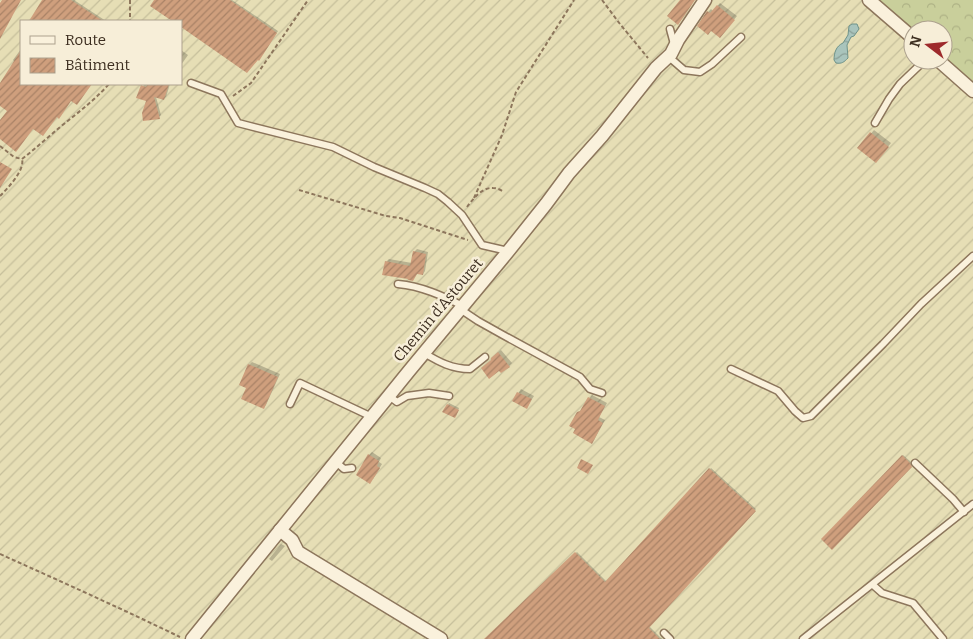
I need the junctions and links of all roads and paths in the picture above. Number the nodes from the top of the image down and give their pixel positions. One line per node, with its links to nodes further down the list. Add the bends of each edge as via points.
1 (130, 0): 7 (path)
2 (308, 0): 18 (path, via 251,83)
3 (574, 0): 25 (path, via 516,92 502,135)
4 (602, 0): 12 (path)
5 (705, 0): 11 (street, Chemin d'Astouret)
6 (869, 0): 9 (street)
7 (130, 20)
8 (670, 29): 11 (lane)
9 (903, 29)
10 (741, 36): 11 (lane, via 700,72 684,70)
11 (672, 52): 12 (street, Chemin d'Astouret)
12 (656, 68): 28 (street, Chemin d'Astouret)
13 (915, 70): 19 (lane, via 900,84)
14 (949, 70): 17 (street)
15 (191, 83): 18 (lane, via 221,94)
16 (108, 85): 21 (path, via 88,106)
17 (973, 91)
18 (225, 101): 26 (lane, via 238,123 332,147 438,194)
19 (875, 123)
20 (0, 146): 21 (path)
21 (22, 159): 24 (path, via 24,164 20,172)
22 (299, 190): 27 (path)
23 (504, 192): 25 (path, via 494,187 486,188)
24 (0, 196)
25 (474, 198): 26 (path)
26 (462, 215): 27 (lane)
27 (482, 245): 28 (lane)
28 (508, 251): 31 (street, Chemin d'Astouret)
29 (973, 256): 34 (lane, via 811,416 803,418 778,391)
30 (398, 284): 31 (lane, via 448,298)
31 (462, 307): 32 (street, Chemin d'Astouret); 35 (lane, via 478,321 580,377 590,389)
32 (424, 353): 33 (lane, via 459,369 470,369); 36 (street, Chemin d'Astouret)
33 (485, 357)
34 (731, 369)
35 (602, 393)
36 (389, 396): 37 (lane, via 397,402 407,396 429,393); 39 (street, Chemin d'Astouret)
37 (450, 396)
38 (290, 404): 39 (lane, via 300,383)
39 (372, 417): 40 (street, Chemin d'Astouret)
40 (336, 462): 42 (lane, via 344,469); 45 (street, Chemin d'Astouret)
41 (915, 463): 44 (lane)
42 (352, 468)
43 (973, 504): 44 (lane)
44 (964, 512): 47 (lane)
45 (280, 530): 50 (street, Chemin d'Astouret); 51 (street, via 292,540 298,552)
46 (0, 554): 49 (path)
47 (873, 584): 53 (lane); 54 (lane, via 882,593 914,604)
48 (664, 633): 52 (lane)
49 (184, 639)
50 (192, 639)
51 (441, 639)
52 (670, 639)
53 (802, 639)
54 (943, 639)

